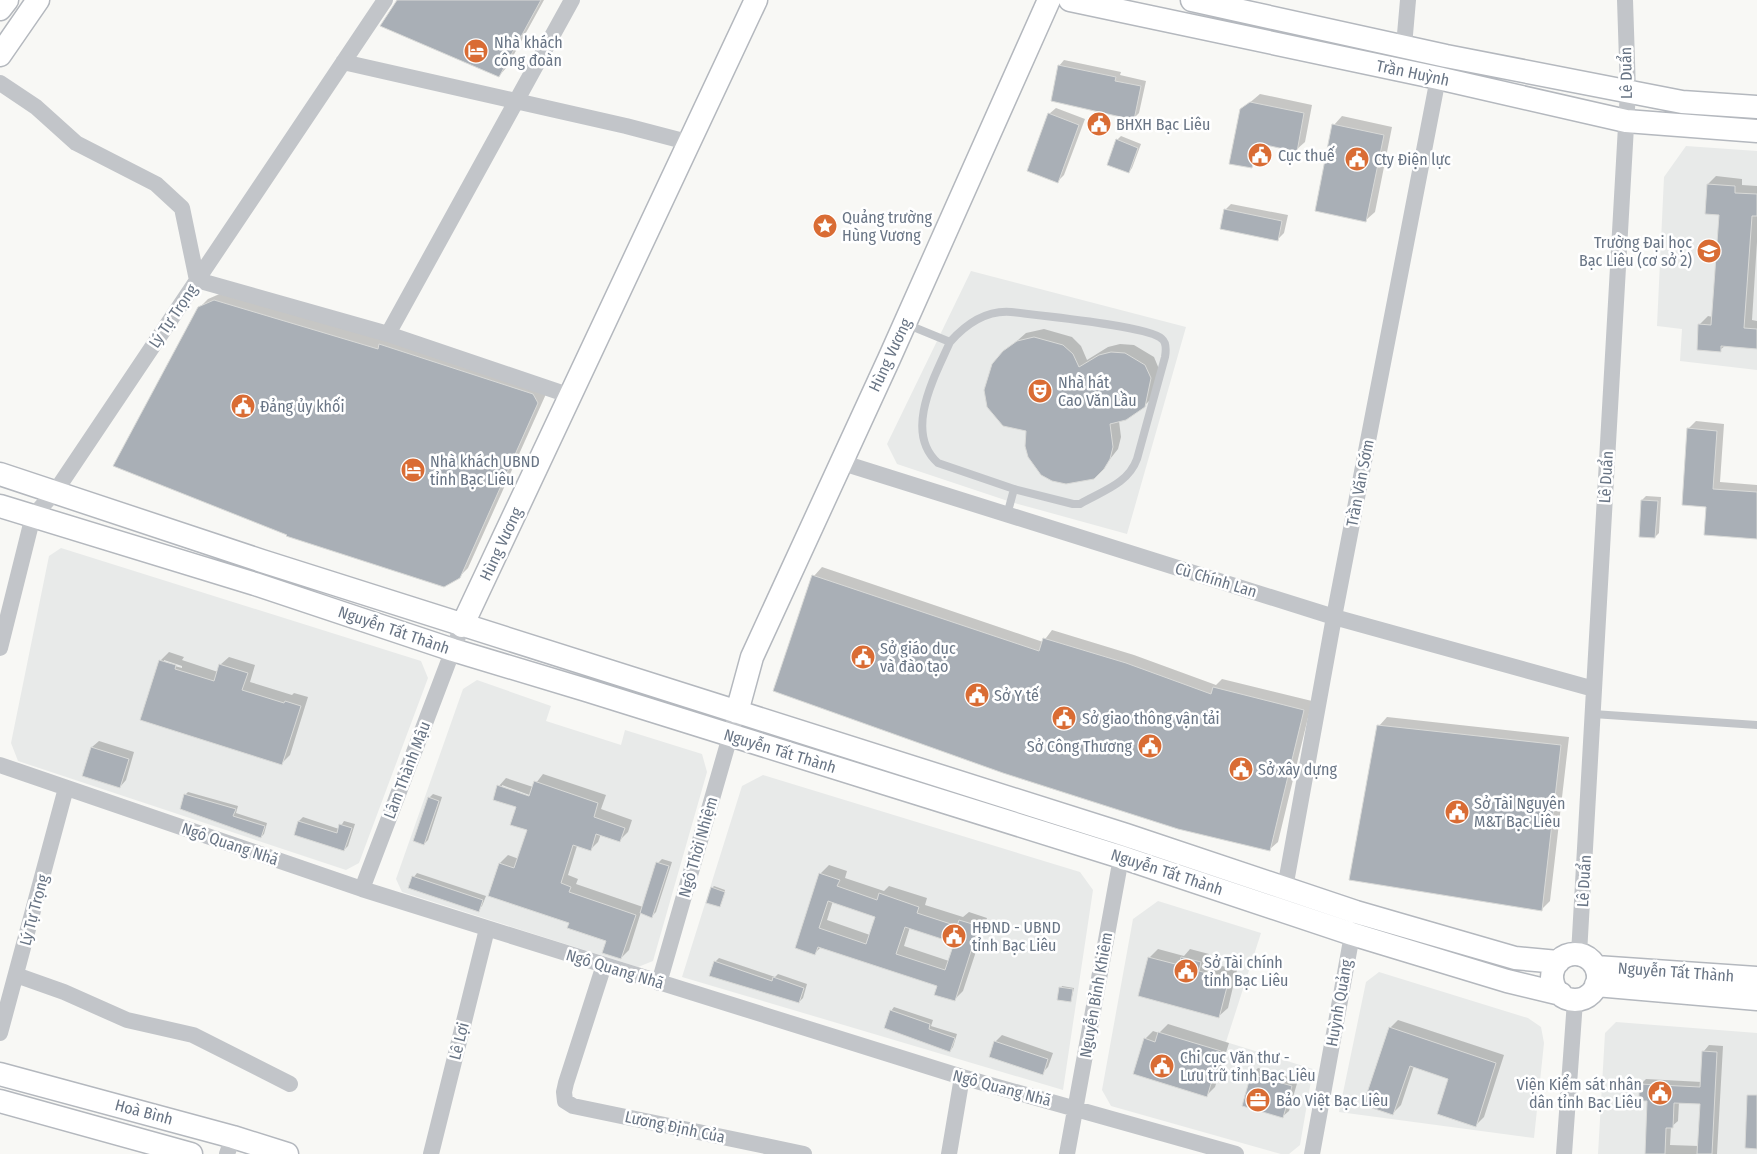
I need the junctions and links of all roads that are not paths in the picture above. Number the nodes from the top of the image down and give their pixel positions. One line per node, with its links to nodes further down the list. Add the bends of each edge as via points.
1 (7, 0): 11 (street)
2 (38, 0): 13 (street)
3 (385, 0): 14 (street, Lý Tự Trọng)
4 (572, 0): 18 (street)
5 (756, 0): 22 (street, Hùng Vương)
6 (1048, 0): 24 (street, Hùng Vương)
7 (1070, 0): 15 (street, Trần Huỳnh)
8 (1192, 0): 12 (street, Trần Huỳnh)
9 (1408, 0): 12 (street)
10 (1625, 0): 17 (street, Lê Duẩn)
11 (0, 9)
12 (1404, 46): 17 (street, Trần Huỳnh)
13 (0, 55)
14 (343, 62): 18 (street); 23 (street, Lý Tự Trọng)
15 (1438, 78): 20 (street, Trần Huỳnh); 37 (street, Trần Văn Sớm)
16 (0, 84): 23 (street, via 36,107 76,143 156,184 182,208)
17 (1628, 91): 19 (street, Trần Huỳnh, via 1682,102); 20 (street, Lê Duẩn)
18 (517, 102): 22 (street); 25 (street)
19 (1757, 107)
20 (1626, 121): 21 (street, Trần Huỳnh); 42 (street, Lê Duẩn)
21 (1757, 131)
22 (691, 143): 27 (street, Hùng Vương)
23 (197, 280): 25 (street); 31 (street, Lý Tự Trọng)
24 (905, 323): 26 (lane); 28 (street, Hùng Vương)
25 (388, 334): 27 (street)
26 (950, 342): 30 (lane, via 934,378 922,419 926,447 938,462); 30 (lane, via 970,323 997,311 1133,329 1162,338 1166,344 1166,357 1133,470 1124,480 1080,504)
27 (570, 396): 38 (street, Hùng Vương)
28 (840, 462): 33 (street, Cù Chính Lan); 44 (street, Hùng Vương, via 752,657)
29 (0, 474): 31 (street, Nguyễn Tất Thành)
30 (1014, 489): 33 (lane)
31 (55, 492): 34 (street, Lý Tự Trọng); 35 (street, Nguyễn Tất Thành)
32 (0, 506): 34 (street, Nguyễn Tất Thành)
33 (1007, 514): 37 (street, Cù Chính Lan)
34 (33, 516): 36 (street, Nguyễn Tất Thành); 39 (street, Lý Tự Trọng)
35 (262, 561): 36 (street); 38 (street, Nguyễn Tất Thành)
36 (255, 584): 40 (street, Nguyễn Tất Thành)
37 (1334, 617): 42 (street, Cù Chính Lan); 54 (street, Trần Văn Sớm)
38 (462, 626): 40 (street, Lâm Thành Mậu); 41 (street, Nguyễn Tất Thành)
39 (0, 648)
40 (452, 650): 43 (street, Nguyễn Tất Thành); 53 (street, Lâm Thành Mậu)
41 (594, 667): 43 (street); 44 (street, Nguyễn Tất Thành)
42 (1594, 689): 45 (street, Lê Duẩn)
43 (586, 690): 47 (street, Nguyễn Tất Thành)
44 (737, 712): 47 (street, Ngô Thời Nhiệm); 49 (street, Nguyễn Tất Thành)
45 (1594, 714): 46 (lane); 60 (street, Lê Duẩn)
46 (1757, 725)
47 (730, 736): 51 (street, Nguyễn Tất Thành); 63 (street, Ngô Thời Nhiệm)
48 (0, 765): 50 (street, Ngô Quang Nhã)
49 (924, 771): 51 (street); 52 (street, Nguyễn Tất Thành)
50 (66, 788): 53 (street, Ngô Quang Nhã); 61 (street, Lý Tự Trọng)
51 (917, 794): 52 (street, Nguyễn Tất Thành)
52 (1124, 846): 54 (street, Nguyễn Tất Thành); 71 (street, Nguyễn Bỉnh Khiêm)
53 (362, 890): 56 (street, Ngô Quang Nhã)
54 (1283, 900): 55 (street, Nguyễn Tất Thành); 57 (street, Nguyễn Tất Thành)
55 (1356, 912): 57 (street, Huỳnh Quảng); 58 (street, Nguyễn Tất Thành, via 1515,958)
56 (487, 929): 59 (street, Ngô Quang Nhã); 75 (street, Lê Lợi)
57 (1352, 934): 64 (street, Nguyễn Tất Thành); 80 (street, Huỳnh Quảng)
58 (1558, 962): 60 (street, Nguyễn Tất Thành, via 1568,954); 64 (street, via 1554,968 1554,984)
59 (604, 966): 63 (street, Ngô Quang Nhã); 76 (street, Lương Định Của, via 566,1083 566,1100 572,1106)
60 (1590, 969): 62 (street, Nguyễn Tất Thành); 64 (street, Nguyễn Tất Thành, via 1592,993); 65 (street, Nguyễn Tất Thành)
61 (16, 975): 66 (street, Lý Tự Trọng); 69 (street, via 127,1020 193,1034)
62 (1757, 978)
63 (659, 983): 68 (street, Ngô Quang Nhã)
64 (1568, 997): 81 (street)
65 (1757, 999)
66 (0, 1033)
67 (0, 1074): 72 (street, Hoà Bình)
68 (962, 1077): 71 (street, Ngô Quang Nhã); 77 (street)
69 (290, 1084)
70 (0, 1101): 73 (street, Hoà Bình)
71 (1075, 1108): 78 (street, Nguyễn Bỉnh Khiêm); 79 (street, Ngô Quang Nhã)
72 (230, 1145): 74 (street, Hoà Bình)
73 (191, 1154)
74 (287, 1154)
75 (431, 1154)
76 (804, 1154)
77 (948, 1154)
78 (1067, 1154)
79 (1236, 1154)
80 (1312, 1154)
81 (1564, 1154)

